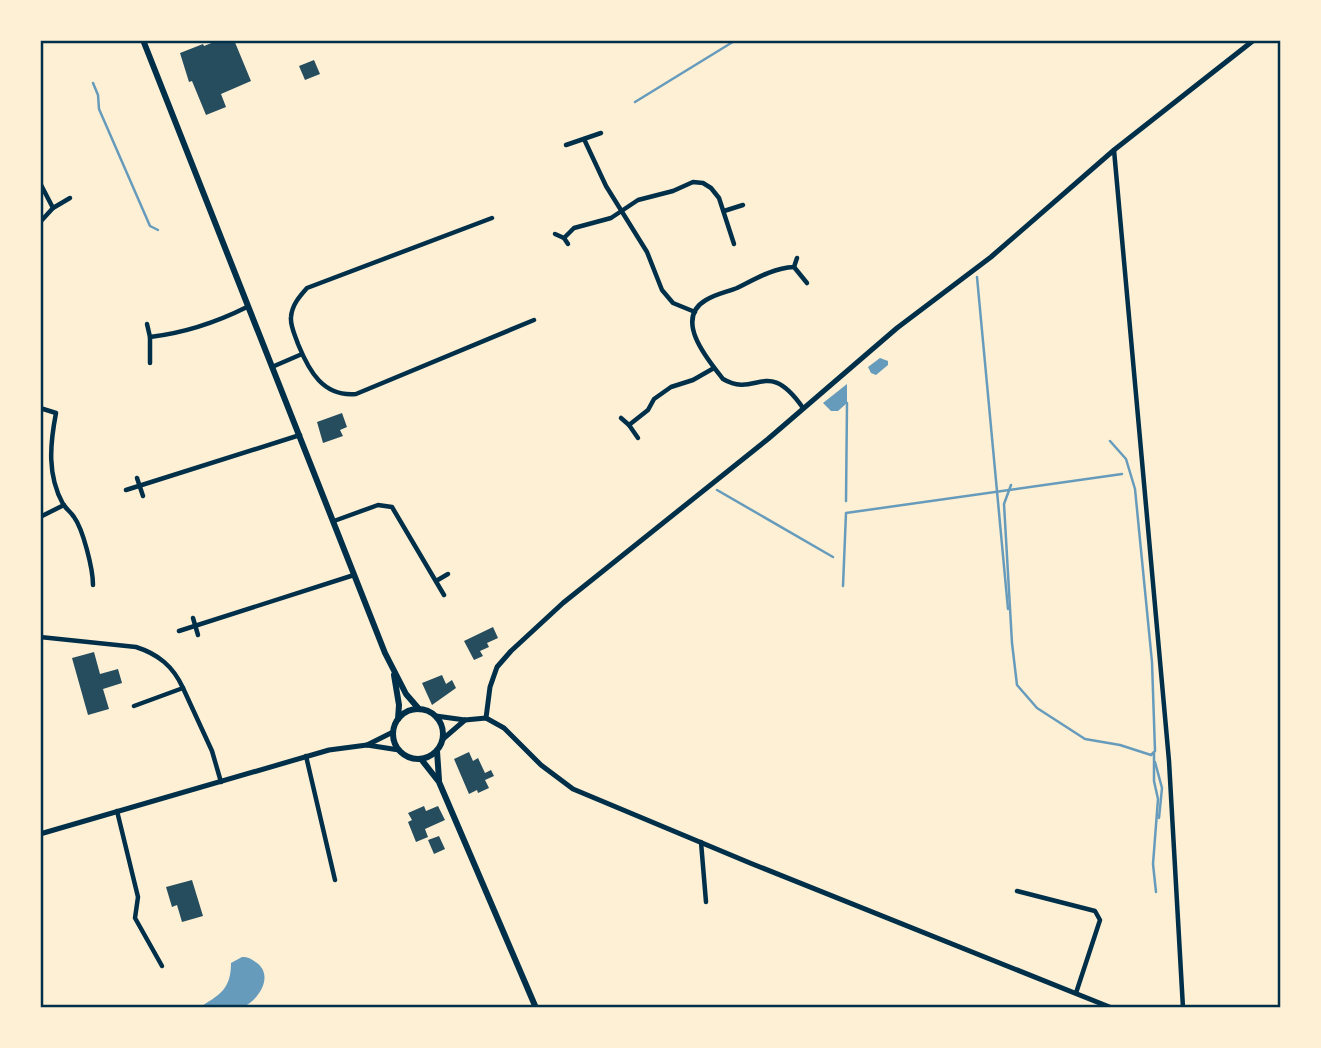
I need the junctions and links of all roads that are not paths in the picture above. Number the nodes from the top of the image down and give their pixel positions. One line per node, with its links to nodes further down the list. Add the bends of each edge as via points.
1 (143, 40): 22 (main road)
2 (1254, 40): 6 (street)
3 (601, 133): 4 (street)
4 (584, 139): 5 (street); 11 (street)
5 (566, 145)
6 (1114, 150): 32 (street, via 1046,211); 81 (street, via 1167,734)
7 (40, 183): 10 (street)
8 (70, 198): 10 (street)
9 (743, 205): 12 (street)
10 (53, 208): 14 (street)
11 (620, 211): 12 (street, via 638,200 694,182 711,188); 16 (street, via 599,223 575,228); 23 (street, via 647,252 663,290 673,303)
12 (724, 211): 18 (street)
13 (492, 218): 27 (street, via 307,288 290,319)
14 (42, 220)
15 (555, 234): 16 (street)
16 (564, 238): 17 (street)
17 (568, 244)
18 (734, 244)
19 (797, 258): 20 (street)
20 (794, 267): 21 (street); 23 (street, via 783,267 706,300)
21 (807, 283)
22 (247, 307): 26 (street, via 184,331); 29 (main road)
23 (695, 312): 30 (street, via 693,331)
24 (534, 320): 27 (street, via 356,394 343,395 321,384)
25 (147, 324): 26 (street)
26 (150, 337): 28 (street)
27 (302, 354): 29 (street)
28 (150, 363)
29 (272, 367): 35 (main road)
30 (714, 368): 32 (street, via 729,383 779,382); 34 (street, via 671,387)
31 (40, 408): 41 (street, via 56,413 51,466)
32 (803, 408): 59 (street, via 511,651 497,667)
33 (621, 418): 34 (street)
34 (629, 425): 36 (street)
35 (300, 435): 38 (street); 43 (main road)
36 (638, 438)
37 (137, 478): 38 (street)
38 (140, 487): 39 (street); 40 (street)
39 (126, 490)
40 (142, 496)
41 (64, 506): 42 (street); 47 (street, via 75,518 93,571)
42 (40, 517)
43 (334, 521): 45 (main road); 46 (street, via 378,505 392,507)
44 (448, 574): 46 (street)
45 (354, 575): 50 (street); 54 (main road)
46 (436, 581): 48 (street)
47 (93, 585)
48 (444, 595)
49 (193, 618): 50 (street)
50 (195, 626): 51 (street); 52 (street)
51 (179, 631)
52 (198, 635)
53 (40, 636): 55 (street, via 149,651 171,668)
54 (393, 669): 57 (main road); 60 (main road)
55 (183, 688): 56 (street); 69 (street)
56 (134, 706)
57 (419, 709): 58 (main road); 60 (main road)
58 (436, 716): 61 (street); 63 (main road)
59 (486, 718): 61 (street); 73 (street, via 504,728 573,789)
60 (398, 719): 62 (main road)
61 (465, 720): 63 (street)
62 (393, 732): 64 (street); 65 (main road)
63 (443, 739): 66 (main road)
64 (367, 745): 65 (street); 67 (street)
65 (399, 750): 68 (main road)
66 (437, 751): 68 (main road); 70 (main road)
67 (306, 756): 69 (street); 74 (street)
68 (421, 759): 70 (main road)
69 (221, 782): 71 (street)
70 (439, 782): 79 (main road)
71 (117, 811): 72 (street); 77 (street, via 138,897 135,918)
72 (40, 834)
73 (701, 842): 76 (street); 78 (street)
74 (334, 880)
75 (1017, 891): 78 (street, via 1094,911 1100,920)
76 (706, 902)
77 (162, 966)
78 (1076, 993): 80 (street)
79 (536, 1008)
80 (1112, 1008)
81 (1183, 1008)

